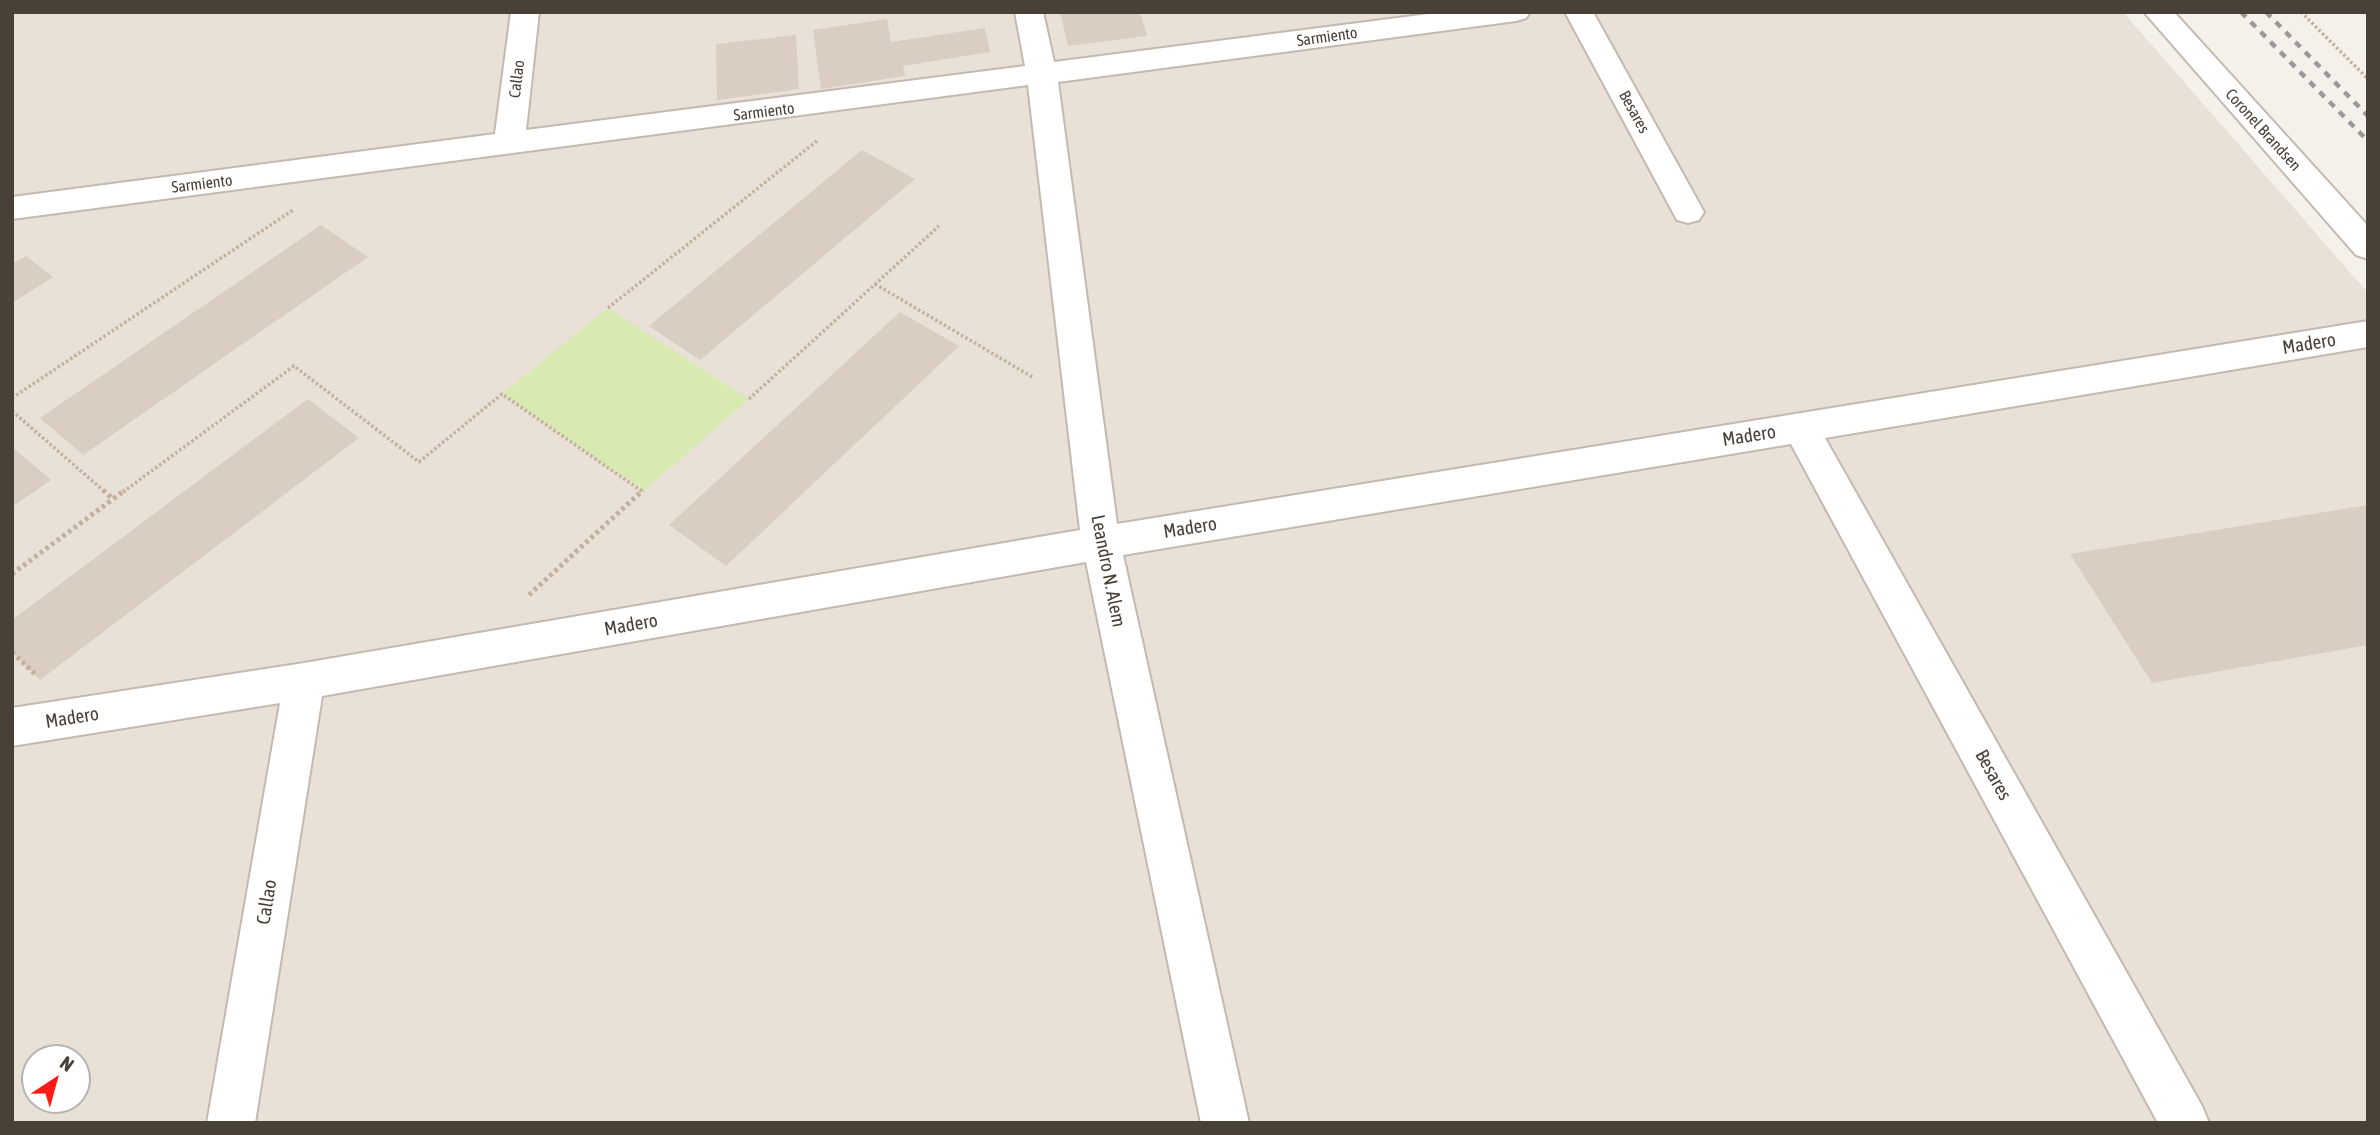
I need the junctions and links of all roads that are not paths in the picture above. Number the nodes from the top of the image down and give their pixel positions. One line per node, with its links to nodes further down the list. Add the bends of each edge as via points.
1 (525, 12): 7 (street, Callao)
2 (1028, 12): 6 (street, Leandro N. Alem)
3 (1516, 12): 6 (street, Sarmiento)
4 (1579, 12): 9 (street, Besares)
5 (2158, 12): 10 (street, Coronel Brandsen)
6 (1042, 75): 7 (street, Sarmiento); 13 (street, Leandro N. Alem)
7 (509, 145): 8 (street, Sarmiento)
8 (12, 208)
9 (1688, 212)
10 (2368, 247)
11 (2368, 334): 12 (street, Madero)
12 (1801, 428): 13 (street, Madero); 18 (street, Besares)
13 (1101, 543): 14 (street, Madero); 17 (street, Leandro N. Alem)
14 (304, 681): 15 (street, Madero); 16 (street, Callao)
15 (12, 727)
16 (231, 1123)
17 (1225, 1123)
18 (2185, 1123)

